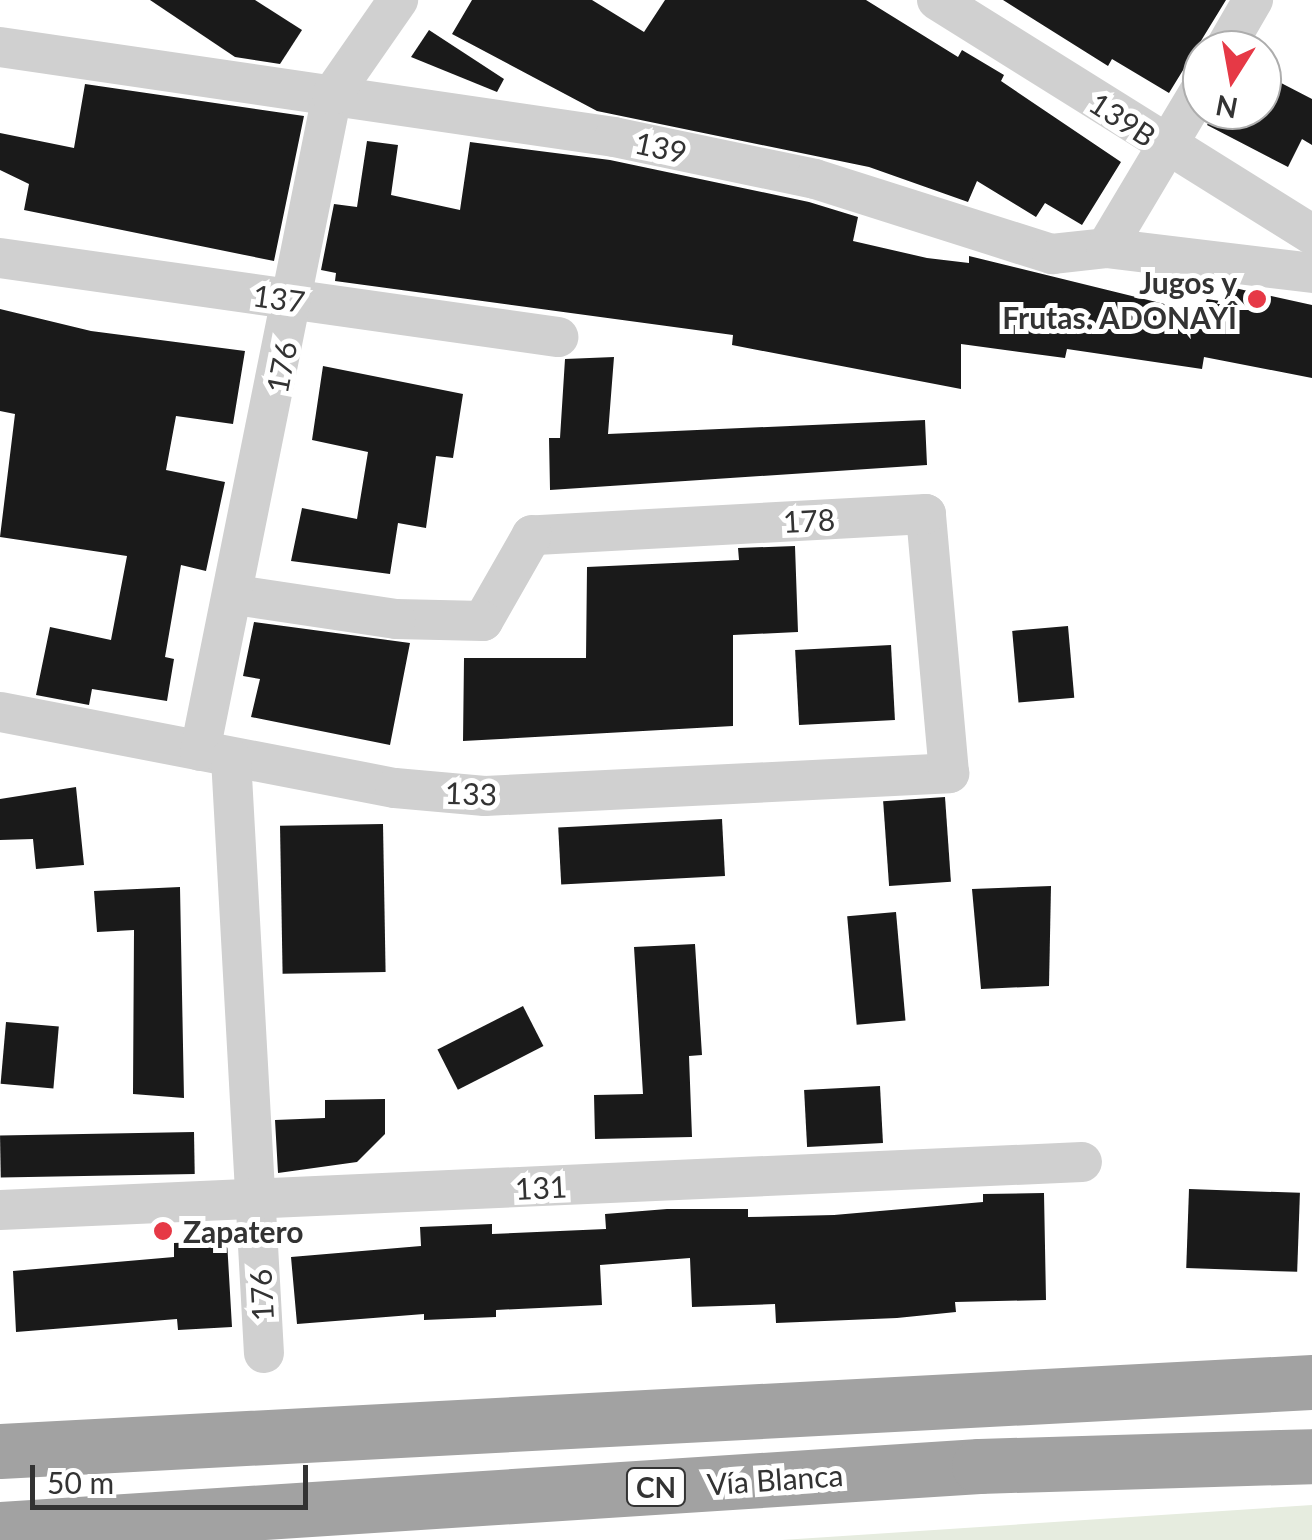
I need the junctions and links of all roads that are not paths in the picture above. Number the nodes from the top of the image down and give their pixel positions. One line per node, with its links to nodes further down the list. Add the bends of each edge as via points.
1 (937, 0): 8 (street, 139B)
2 (1253, 0): 4 (street)
3 (389, 4): 6 (street, 176)
4 (1236, 30)
5 (0, 47): 6 (street, 139)
6 (332, 95): 10 (street, 139, via 614,137 815,180 1052,254); 13 (street, 176)
7 (1182, 121): 8 (street)
8 (1167, 147): 9 (street, 139B); 10 (street)
9 (1312, 234)
10 (1106, 248): 12 (street, 139)
11 (0, 258): 13 (street, 137)
12 (1312, 273)
13 (294, 300): 14 (street, 137); 15 (street, 176)
14 (558, 337)
15 (236, 595): 17 (street, 176); 18 (street, 178, via 396,620 482,621 532,535 926,514)
16 (0, 712): 17 (street, 133)
17 (216, 754): 18 (street, 133, via 395,788 484,796); 20 (street, 176)
18 (948, 772)
19 (1082, 1162): 20 (street, 131)
20 (255, 1202): 21 (street, 131); 22 (street, 176)
21 (0, 1210)
22 (264, 1354)
23 (1312, 1382): 24 (highway)
24 (0, 1451)
25 (1312, 1456): 26 (highway, Vía Blanca / CN, via 979,1466)
26 (0, 1529)

